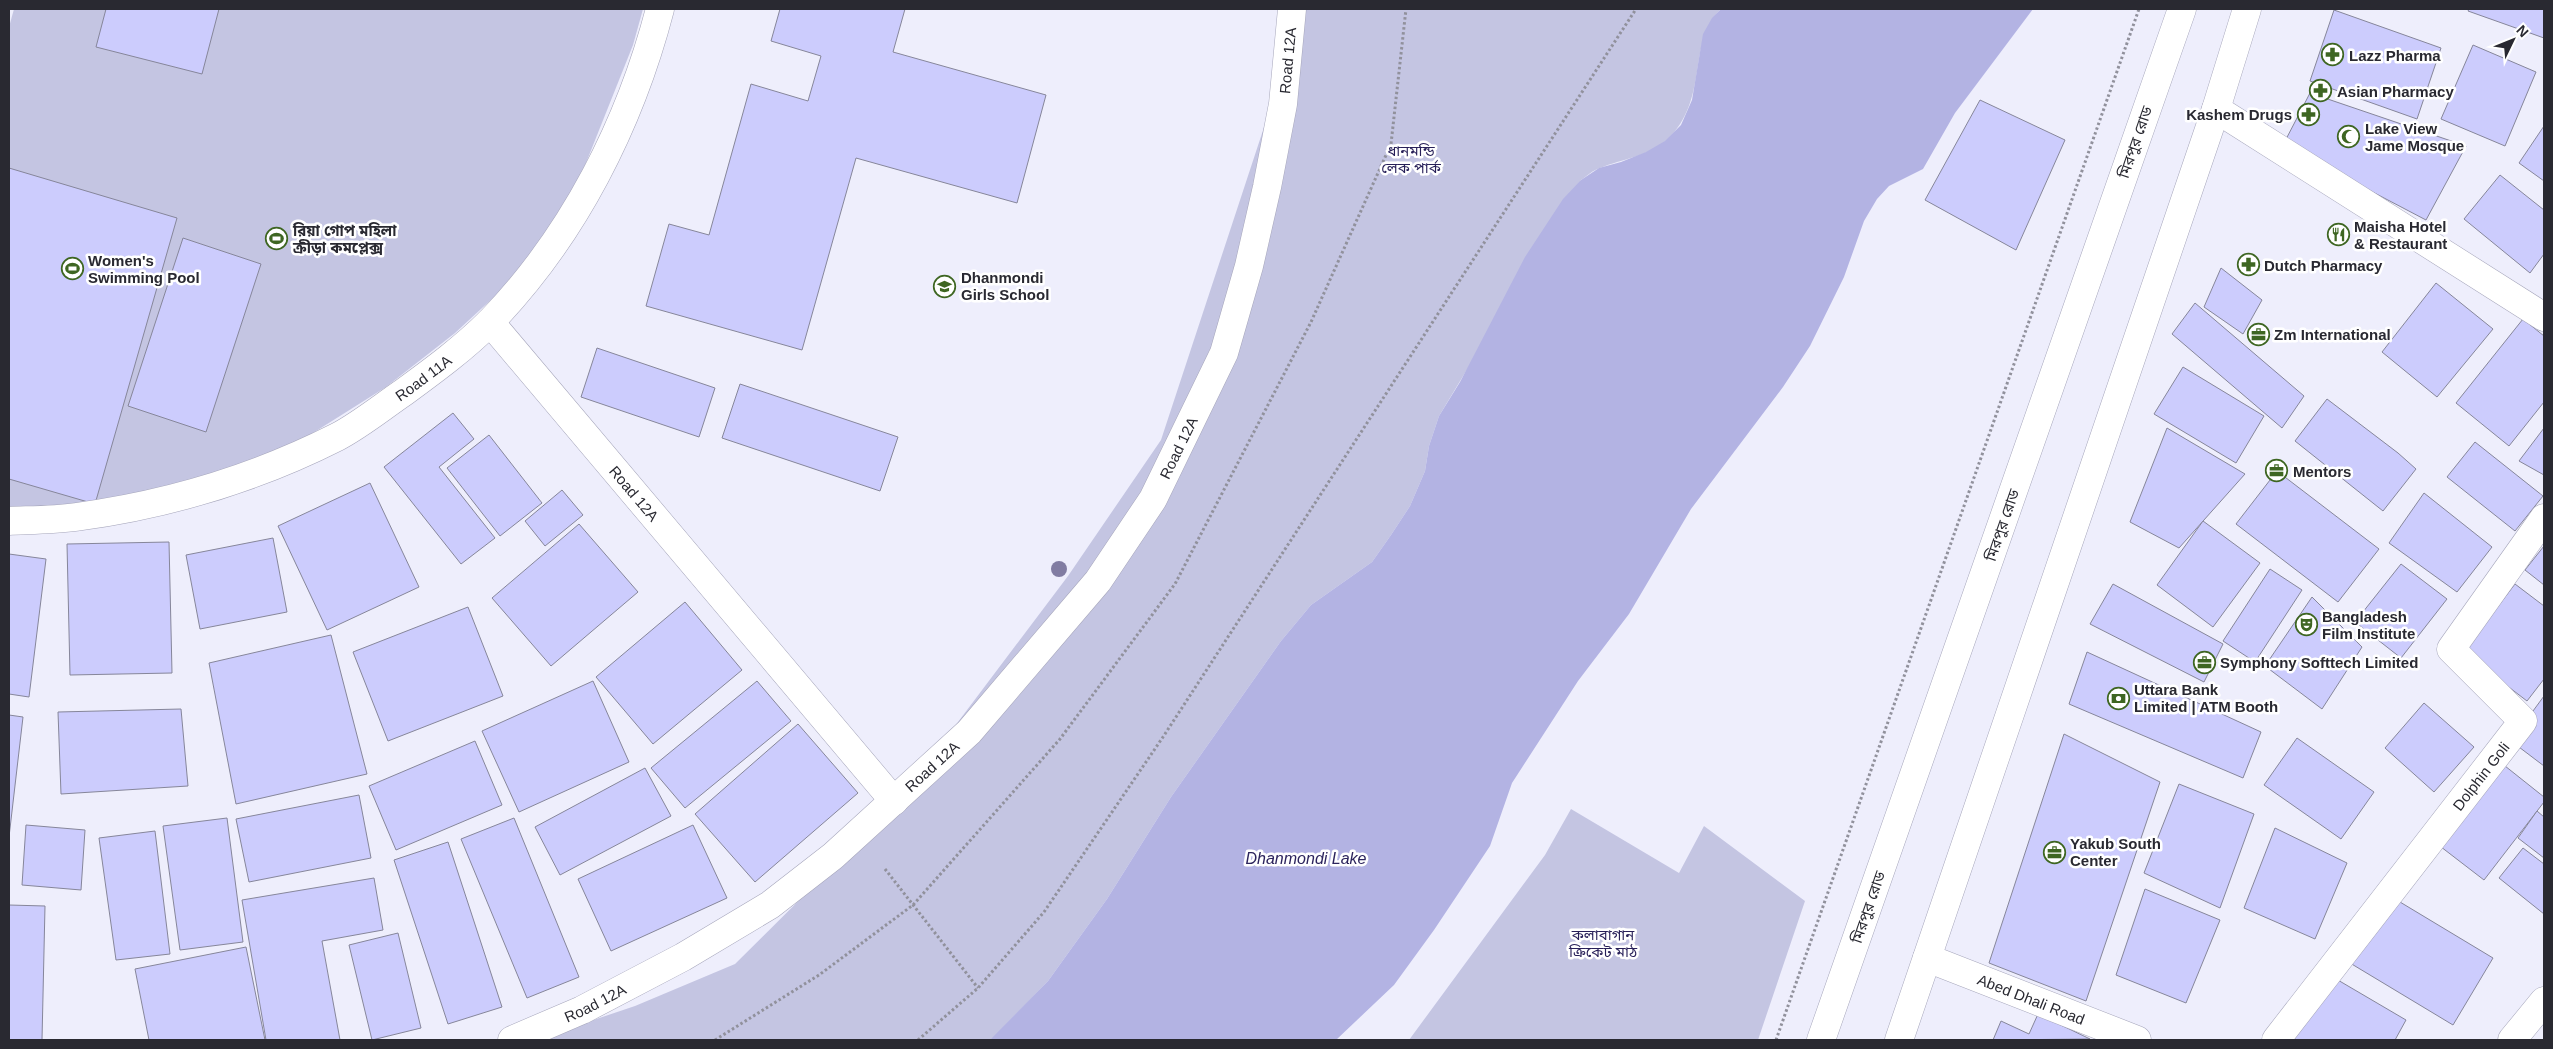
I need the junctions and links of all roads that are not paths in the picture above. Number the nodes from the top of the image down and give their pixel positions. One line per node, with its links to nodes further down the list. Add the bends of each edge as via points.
1 (660, 9): 7 (main road, Road 11A, via 648,56 617,131 582,202 552,248)
2 (1292, 9): 10 (main road, Road 12A, via 1283,104 1249,266 1224,353 1153,499 1098,581 969,732)
3 (2182, 9): 14 (main road, মিরপুর রোড)
4 (2247, 9): 5 (main road)
5 (2216, 109): 6 (main road); 11 (main road)
6 (2544, 317)
7 (490, 322): 9 (main road, Road 11A, via 443,364 387,404 339,436 285,461 188,495 76,517); 10 (main road, Road 12A)
8 (2544, 518): 17 (main road, Dolphin Goli, via 2451,649 2523,720)
9 (9, 521)
10 (894, 801): 13 (main road, Road 12A, via 833,856 770,905 683,957 590,1006)
11 (1927, 958): 15 (main road); 16 (main road, Abed Dhali Road)
12 (2544, 1001): 18 (main road)
13 (512, 1040)
14 (1821, 1040)
15 (1899, 1040)
16 (2137, 1040)
17 (2276, 1040)
18 (2512, 1040)

